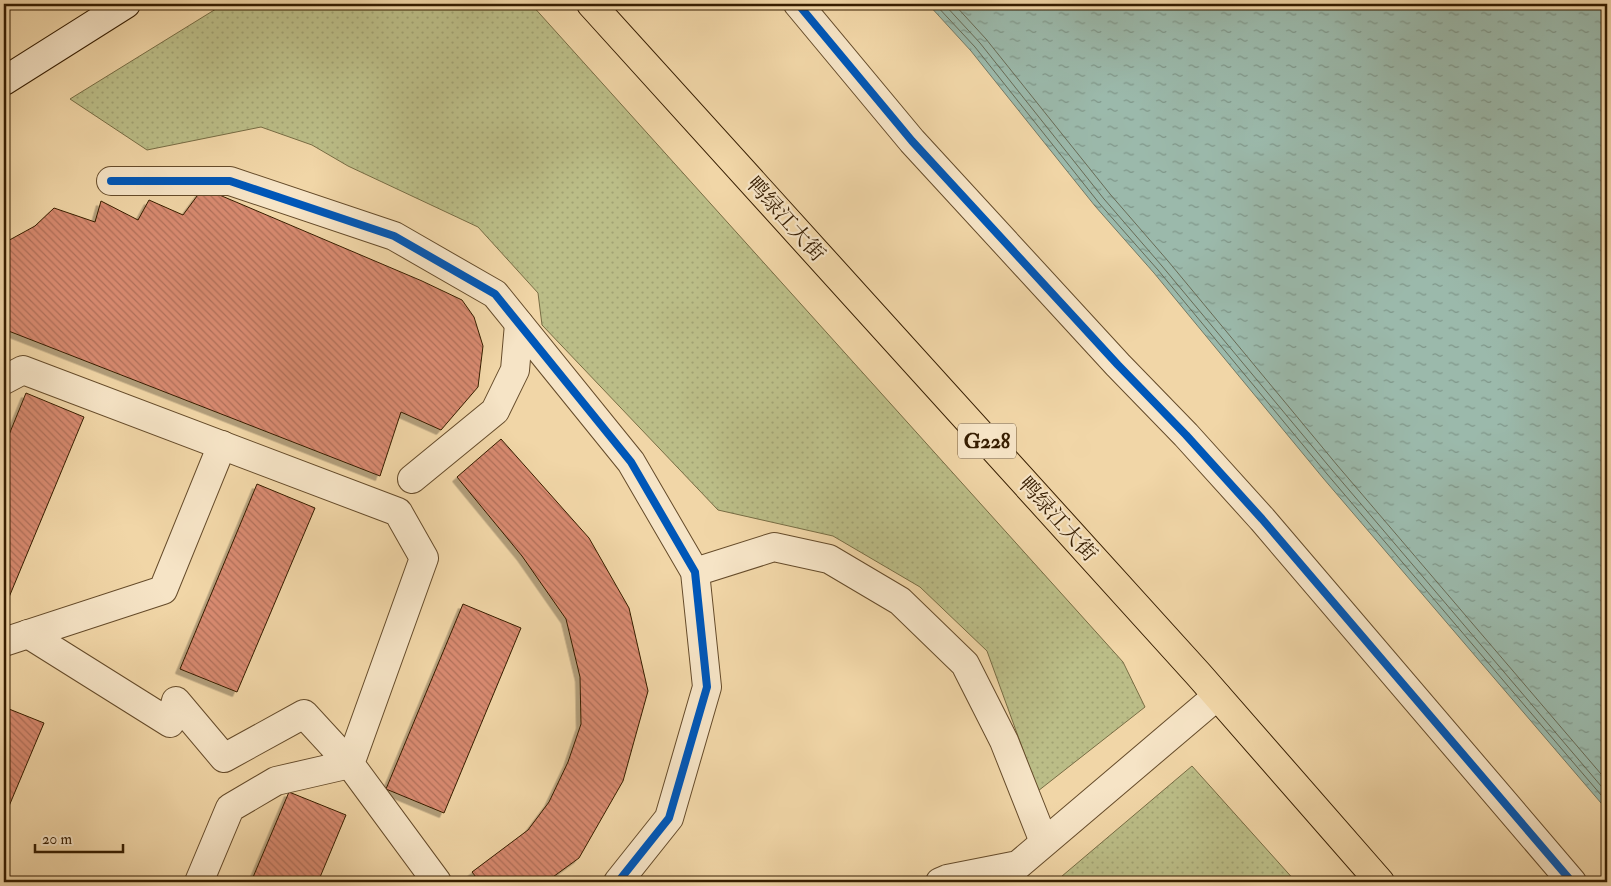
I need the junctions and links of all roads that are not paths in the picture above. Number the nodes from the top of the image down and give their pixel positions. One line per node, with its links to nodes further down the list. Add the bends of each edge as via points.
1 (126, 4): 4 (street)
2 (592, 4): 12 (highway, 鸭绿江大街 / G228)
3 (798, 4): 21 (street, via 912,141 1118,365 1186,434 1262,520)
4 (4, 81)
5 (111, 181): 6 (street, via 230,181 394,236 495,294)
6 (519, 324): 9 (street, via 516,370 495,411); 10 (street, via 631,462)
7 (4, 380): 8 (street, via 23,370)
8 (222, 445): 11 (street, via 163,590); 13 (street, via 398,512 424,558)
9 (412, 479)
10 (695, 572): 14 (street, via 774,547 830,559 900,601 965,664 1004,741); 18 (street, via 707,687 669,818)
11 (16, 638): 13 (street, via 170,723 176,701 224,758 304,714)
12 (1217, 696): 14 (street); 20 (highway, 鸭绿江大街 / G228)
13 (350, 764): 16 (street, via 276,781 230,808); 17 (street)
14 (1044, 842): 15 (street, via 1018,865)
15 (981, 878): 19 (street)
16 (199, 882)
17 (437, 882)
18 (618, 882)
19 (940, 882)
20 (1380, 882)
21 (1572, 882)

